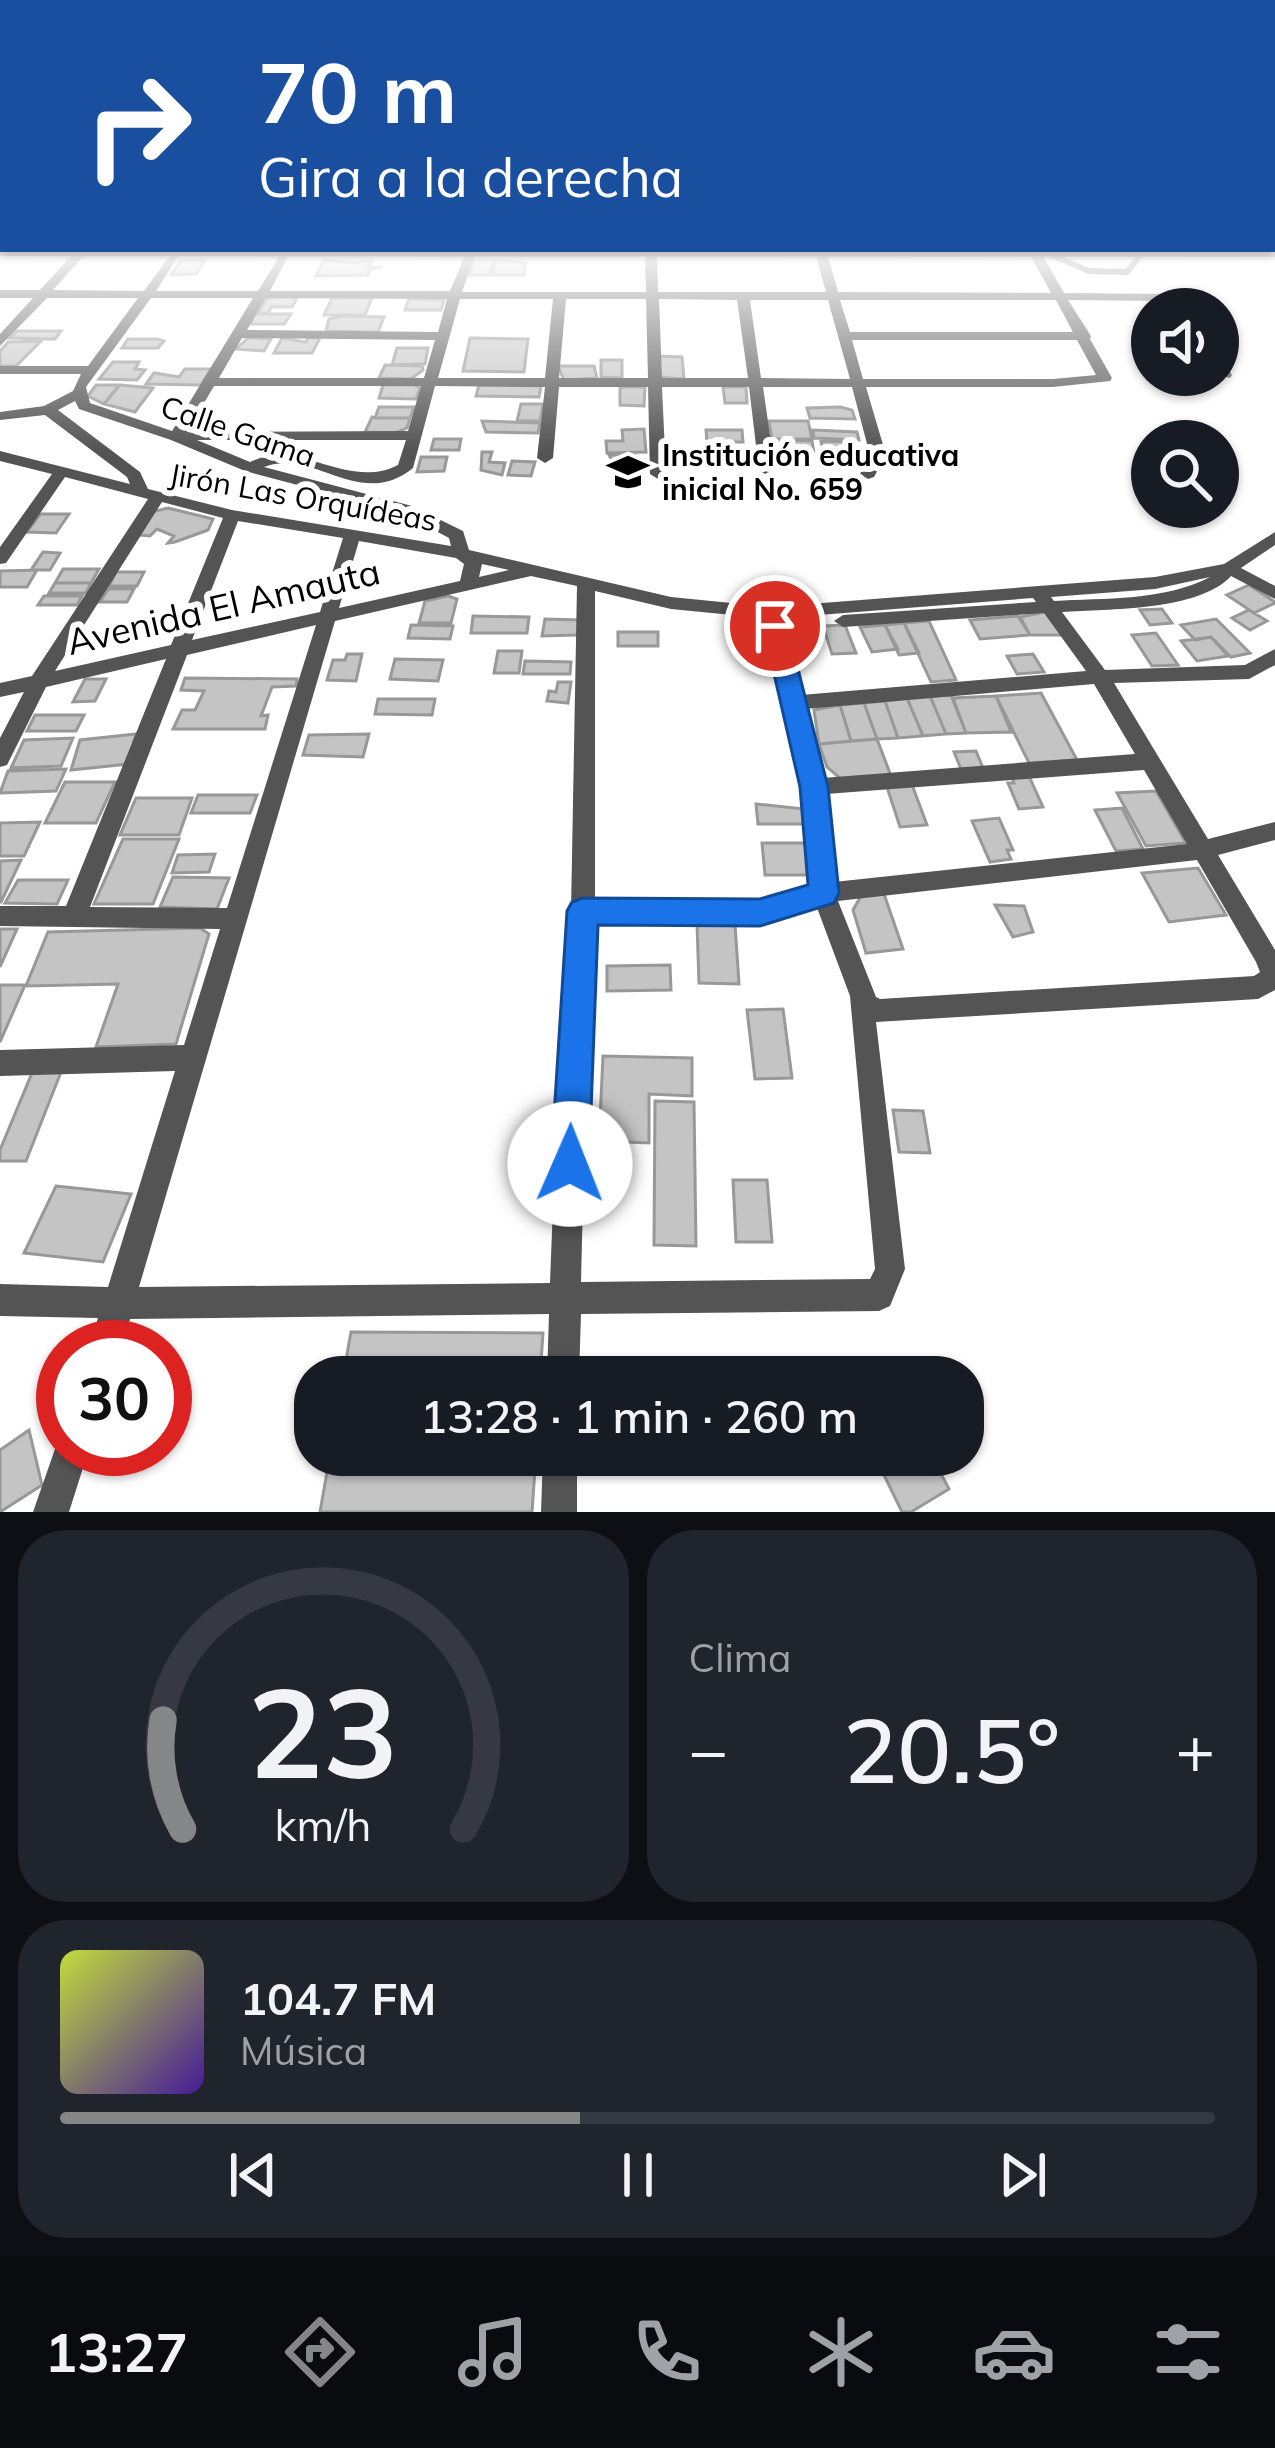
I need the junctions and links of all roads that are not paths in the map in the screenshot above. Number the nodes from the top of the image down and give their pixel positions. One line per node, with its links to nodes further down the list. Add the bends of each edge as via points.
1 (29, 310): 14 (street)
2 (137, 310): 16 (street)
3 (252, 310): 10 (street)
4 (451, 310): 11 (street)
5 (559, 310): 21 (street)
6 (653, 310): 22 (street)
7 (745, 310): 18 (street)
8 (835, 310): 12 (street)
9 (1070, 310): 13 (street)
10 (237, 334): 11 (street); 17 (street)
11 (443, 336): 20 (street)
12 (843, 336): 13 (street); 19 (street)
13 (1085, 336): 19 (street, via 1107,375 1100,380)
14 (0, 342)
15 (0, 370): 16 (street)
16 (92, 370): 23 (street)
17 (211, 382): 20 (street); 27 (street)
18 (754, 382): 19 (street); 22 (street); 31 (street)
19 (857, 382): 34 (street, via 878,455)
20 (432, 383): 21 (street); 26 (street)
21 (551, 383): 22 (street); 29 (street)
22 (656, 383): 33 (street)
23 (80, 400): 24 (street); 27 (street, Calle Gama)
24 (48, 410): 25 (street); 35 (street)
25 (0, 416)
26 (416, 435): 27 (street); 30 (street, via 410,461 391,476 364,481 277,457)
27 (176, 436): 30 (street, Calle Gama)
28 (0, 456): 32 (street, Jirón Las Orquídeas)
29 (545, 458)
30 (250, 468): 39 (street, Calle Gama, via 424,516 452,530)
31 (767, 470)
32 (60, 474): 35 (street, Jirón Las Orquídeas); 40 (street)
33 (658, 474)
34 (868, 474)
35 (149, 496): 36 (street, Jirón Las Orquídeas); 52 (street)
36 (232, 515): 37 (street, Jirón Las Orquídeas); 49 (street)
37 (352, 536): 39 (street, Jirón Las Orquídeas); 47 (street)
38 (1275, 537): 41 (street, Jirón Las Orquídeas)
39 (460, 553): 42 (street, Jirón Las Orquídeas); 43 (street, via 473,563)
40 (0, 560)
41 (1228, 568): 45 (street); 46 (street, Jirón Las Orquídeas, via 1197,590 1141,601)
42 (531, 571): 43 (street, Avenida El Amauta); 44 (street, Jirón Las Orquídeas)
43 (468, 585): 47 (street, Avenida El Amauta)
44 (591, 586): 48 (street, Jirón Las Orquídeas, via 686,617); 61 (street)
45 (1275, 593)
46 (1044, 600): 48 (street, Jirón Las Orquídeas); 51 (street)
47 (328, 616): 49 (street, Avenida El Amauta); 64 (street)
48 (773, 619): 54 (street)
49 (183, 645): 52 (street, Avenida El Amauta); 63 (street)
50 (1275, 656): 51 (street, via 1250,672)
51 (1100, 677): 54 (street); 56 (street)
52 (39, 681): 53 (street, Avenida El Amauta); 55 (street)
53 (0, 690)
54 (795, 703): 57 (street)
55 (0, 759)
56 (1152, 761): 57 (street); 59 (street)
57 (814, 787): 60 (street)
58 (1275, 831): 59 (street)
59 (1202, 849): 60 (street); 65 (street, via 1274,976 1258,987 878,1011)
60 (824, 893): 61 (street, via 760,913); 65 (street)
61 (583, 911): 69 (street)
62 (0, 916): 63 (street)
63 (74, 917): 64 (street)
64 (235, 919): 66 (street)
65 (861, 1000): 69 (street, via 890,1269 879,1294)
66 (192, 1058): 67 (street); 70 (street)
67 (0, 1063)
68 (0, 1300): 70 (street)
69 (563, 1300): 70 (street); 72 (street)
70 (119, 1303): 71 (street)
71 (114, 1320)
72 (562, 1356)
73 (63, 1476): 75 (street)
74 (560, 1476): 76 (street)
75 (51, 1512)
76 (559, 1512)

